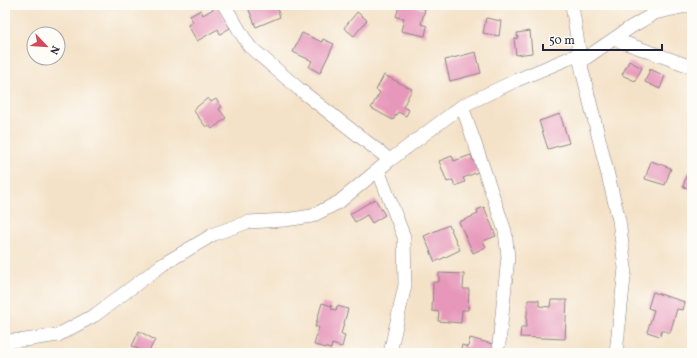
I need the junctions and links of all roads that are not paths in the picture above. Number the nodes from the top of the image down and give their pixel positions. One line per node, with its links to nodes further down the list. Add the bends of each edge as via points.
1 (224, 5): 8 (street, via 250,46 299,89)
2 (572, 5): 5 (street)
3 (691, 5): 4 (street, via 655,13)
4 (614, 39): 5 (street); 6 (street)
5 (580, 58): 7 (street, via 517,80); 13 (street, via 619,220 625,268)
6 (692, 67)
7 (462, 106): 8 (street); 11 (street, via 505,231 508,257)
8 (390, 160): 9 (street)
9 (378, 170): 10 (street, via 339,202 312,216 248,222 214,234 162,265 95,315 58,335); 12 (street, via 404,237 405,285)
10 (5, 341)
11 (499, 344)
12 (390, 353)
13 (616, 353)

